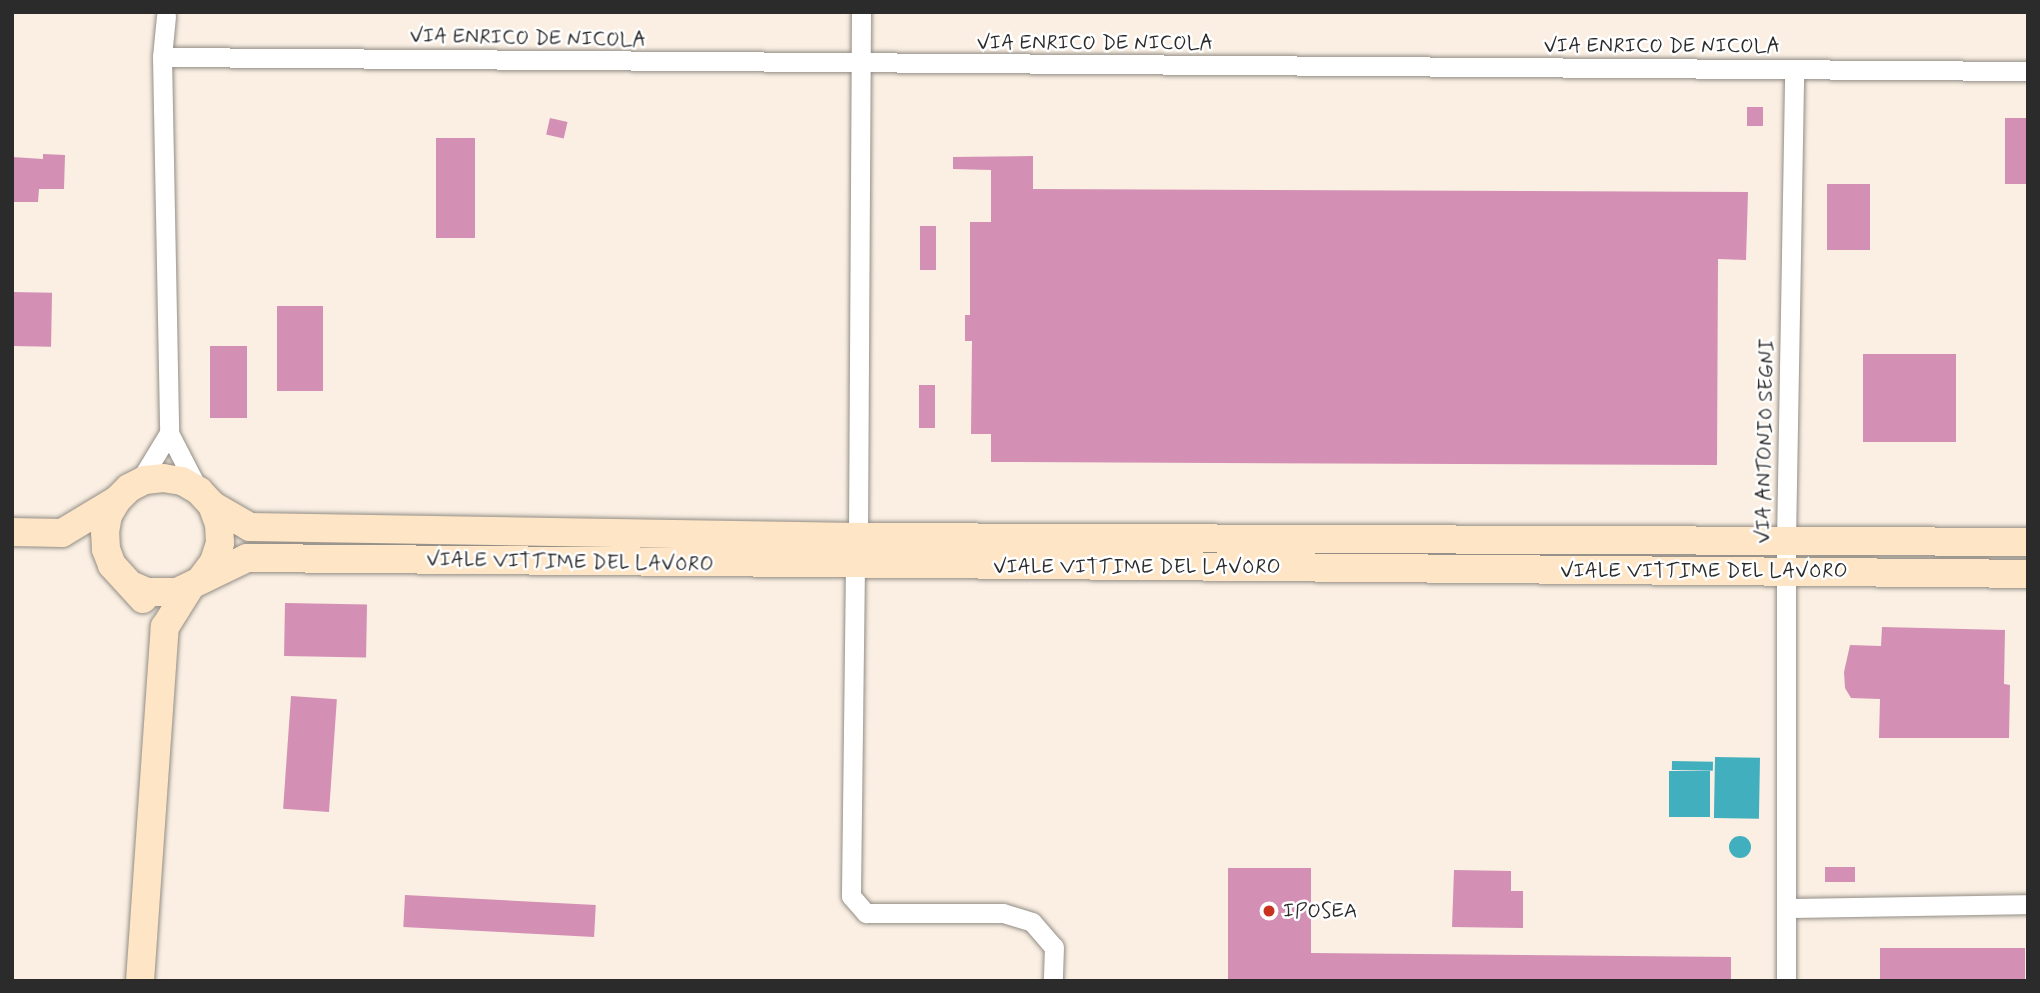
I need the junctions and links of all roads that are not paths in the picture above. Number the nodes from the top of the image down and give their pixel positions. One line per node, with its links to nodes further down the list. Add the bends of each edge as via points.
1 (861, 12): 4 (street)
2 (166, 16): 3 (street)
3 (162, 57): 4 (street, VIA ENRICO DE NICOLA); 7 (street)
4 (860, 64): 5 (street, VIA ENRICO DE NICOLA); 12 (street)
5 (1794, 69): 6 (street, VIA ENRICO DE NICOLA); 13 (street, VIA ANTONIO SEGNI)
6 (2028, 71)
7 (169, 433): 8 (street); 9 (street)
8 (127, 492): 9 (street, via 163,478 182,481); 11 (street); 15 (street, via 108,515 106,549)
9 (205, 498): 12 (street, VIALE VITTIME DEL LAVORO, via 250,527); 19 (street, via 219,524 220,543 214,562)
10 (12, 532): 11 (street)
11 (62, 533): 15 (street)
12 (858, 537): 13 (street, VIALE VITTIME DEL LAVORO); 16 (street)
13 (1786, 541): 14 (street, VIALE VITTIME DEL LAVORO); 17 (street, VIA ANTONIO SEGNI)
14 (2028, 542)
15 (113, 565): 20 (street)
16 (855, 565): 17 (street, VIALE VITTIME DEL LAVORO); 19 (street, VIALE VITTIME DEL LAVORO, via 247,558); 25 (street, via 851,896 866,913 1003,913 1032,922 1054,947)
17 (1786, 572): 18 (street, VIALE VITTIME DEL LAVORO); 23 (street, VIA ANTONIO SEGNI)
18 (2028, 574)
19 (196, 582): 20 (street, via 162,594); 21 (street)
20 (133, 586): 21 (street)
21 (165, 626): 24 (street)
22 (2028, 904): 23 (street)
23 (1786, 908): 26 (street, VIA ANTONIO SEGNI)
24 (140, 981)
25 (1054, 981)
26 (1786, 981)

